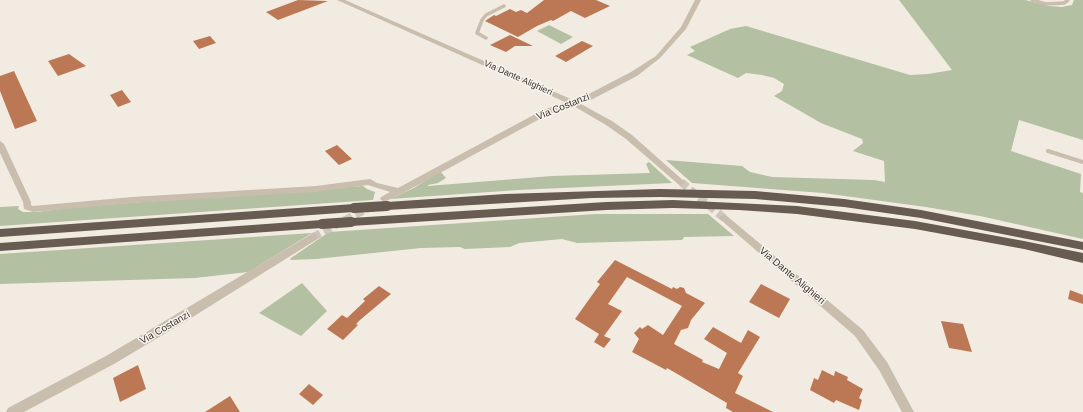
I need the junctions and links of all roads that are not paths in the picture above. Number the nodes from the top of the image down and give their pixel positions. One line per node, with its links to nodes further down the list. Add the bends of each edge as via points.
1 (340, 0): 7 (street, Via Dante Alighieri)
2 (698, 0): 7 (street, Via Costanzi, via 684,28 658,57 634,74)
3 (1032, 0): 4 (lane, via 1046,4 1064,3)
4 (1068, 0)
5 (504, 6): 6 (lane, via 486,15 482,20 477,33)
6 (486, 38)
7 (574, 103): 11 (street, Via Dante Alighieri, via 624,134); 12 (street, Via Costanzi, via 544,113)
8 (0, 144): 12 (street, via 27,207 33,209 316,189 370,182)
9 (1048, 151): 10 (lane)
10 (1083, 162)
11 (681, 182)
12 (400, 191): 13 (street, Via Costanzi)
13 (386, 202): 15 (highway, bridge, via 354,208); 18 (highway, via 592,194 755,195 900,211)
14 (724, 218): 23 (street, Via Dante Alighieri, via 859,333 883,366)
15 (0, 233)
16 (313, 237): 22 (street, Via Costanzi, via 110,360)
17 (1024, 245): 19 (highway, bridge, via 877,219 797,210 673,204 351,222); 20 (highway); 21 (highway)
18 (1083, 246)
19 (0, 247)
20 (1083, 258)
21 (1083, 266)
22 (12, 412)
23 (908, 412)

